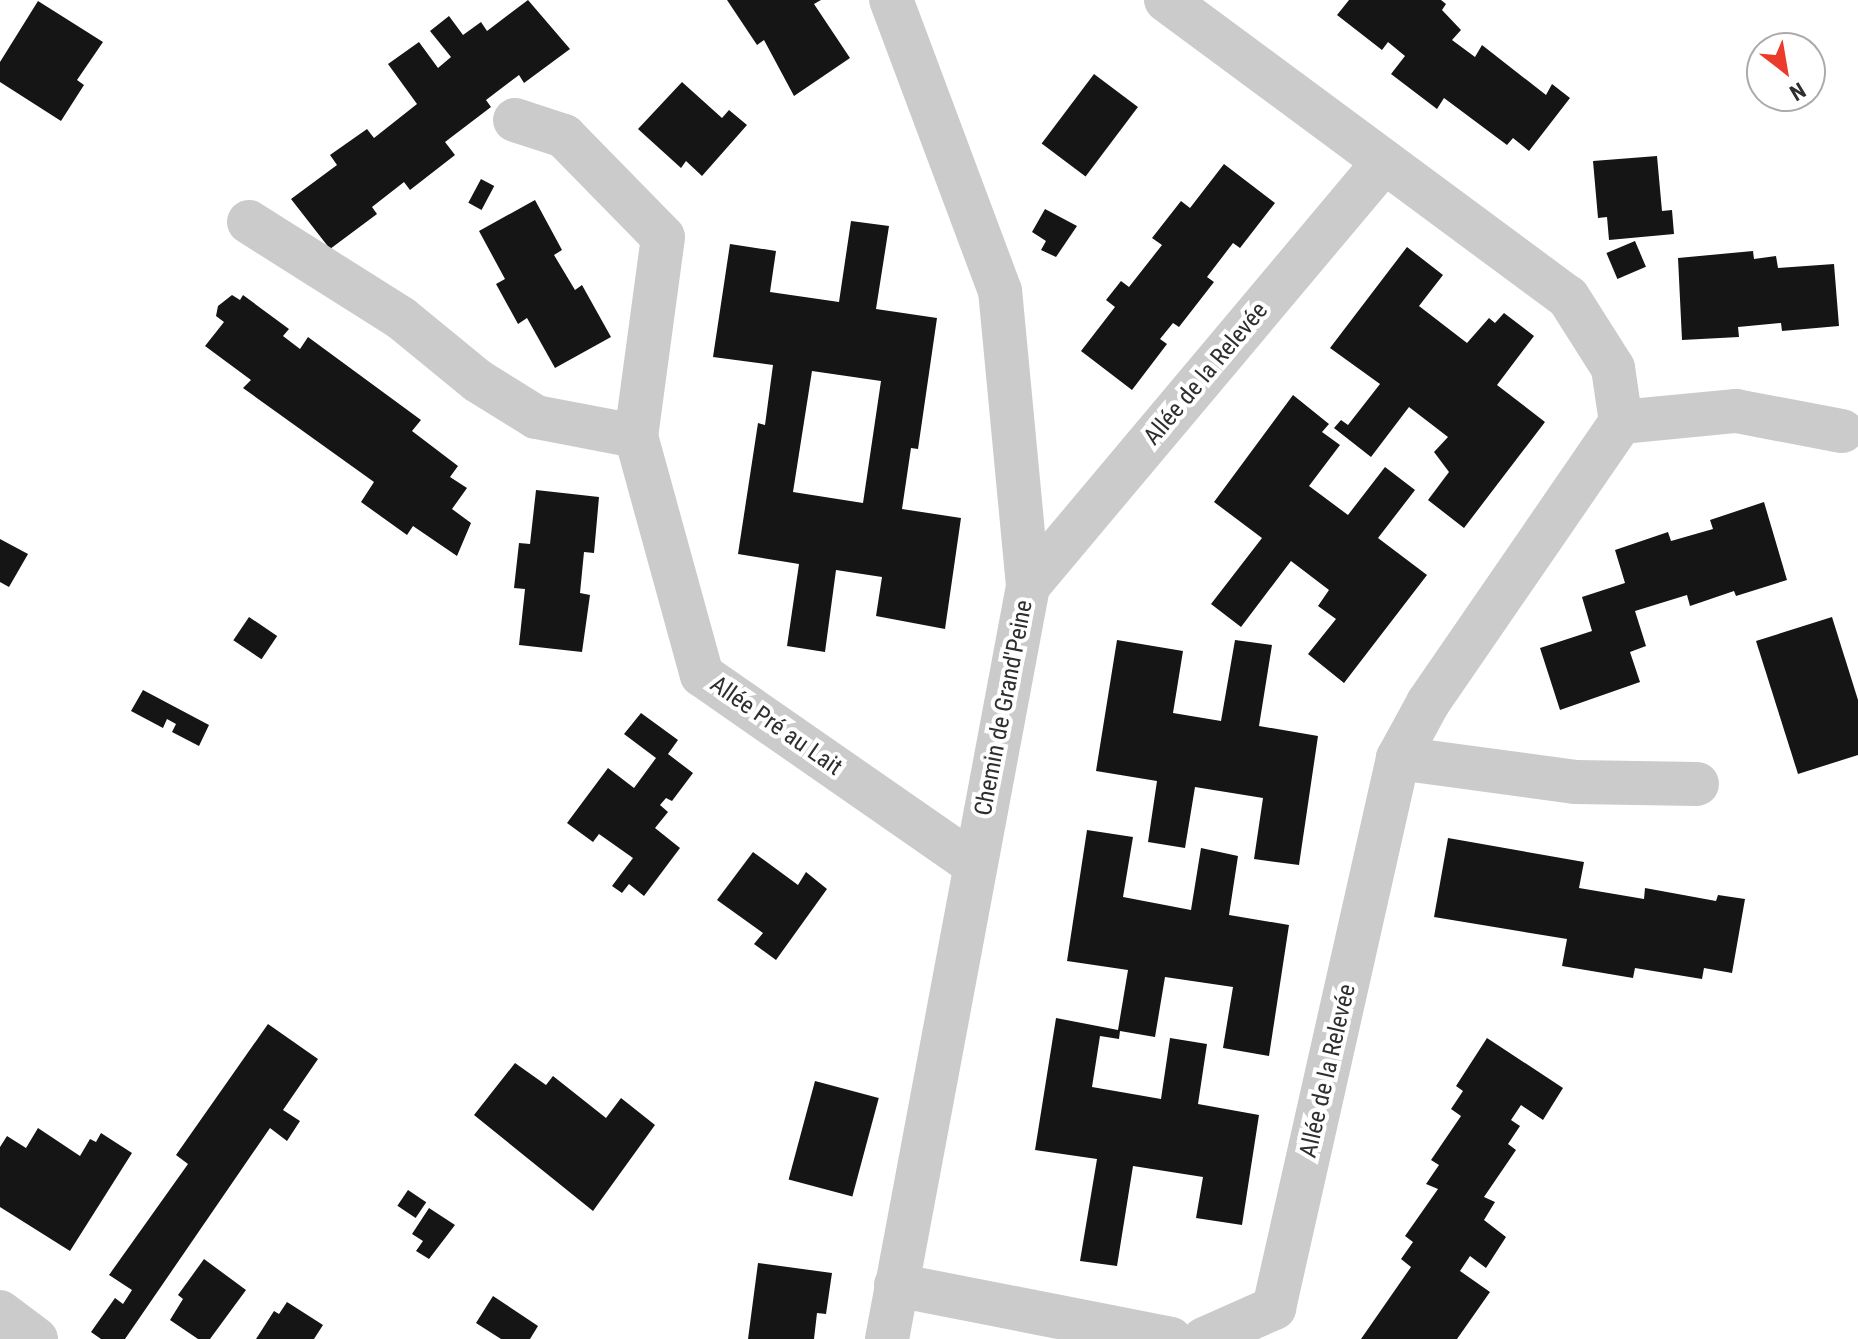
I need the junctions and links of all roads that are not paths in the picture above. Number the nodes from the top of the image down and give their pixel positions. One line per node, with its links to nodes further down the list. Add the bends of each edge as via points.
1 (891, 0): 9 (street, Chemin de Grand'Peine, via 1000,291)
2 (1166, 0): 4 (street)
3 (515, 120): 8 (street, Allée Pré au Lait, via 564,136 663,237)
4 (1384, 162): 6 (street, via 1568,297 1613,368); 9 (street, Allée de la Relevée)
5 (249, 222): 8 (street, via 401,318 478,381 536,417)
6 (1621, 422): 7 (street, via 1736,411); 10 (street, Allée de la Relevée, via 1428,703)
7 (1842, 431)
8 (636, 436): 12 (street, Allée Pré au Lait, via 702,675)
9 (1028, 586): 12 (street, Chemin de Grand'Peine)
10 (1398, 758): 11 (street, via 1576,782); 18 (street, Allée de la Relevée, via 1274,1308)
11 (1697, 784)
12 (974, 864): 13 (street, Chemin de Grand'Peine)
13 (896, 1285): 16 (street); 17 (street)
14 (0, 1312): 15 (street)
15 (36, 1339)
16 (887, 1339)
17 (1171, 1339)
18 (1204, 1339)

